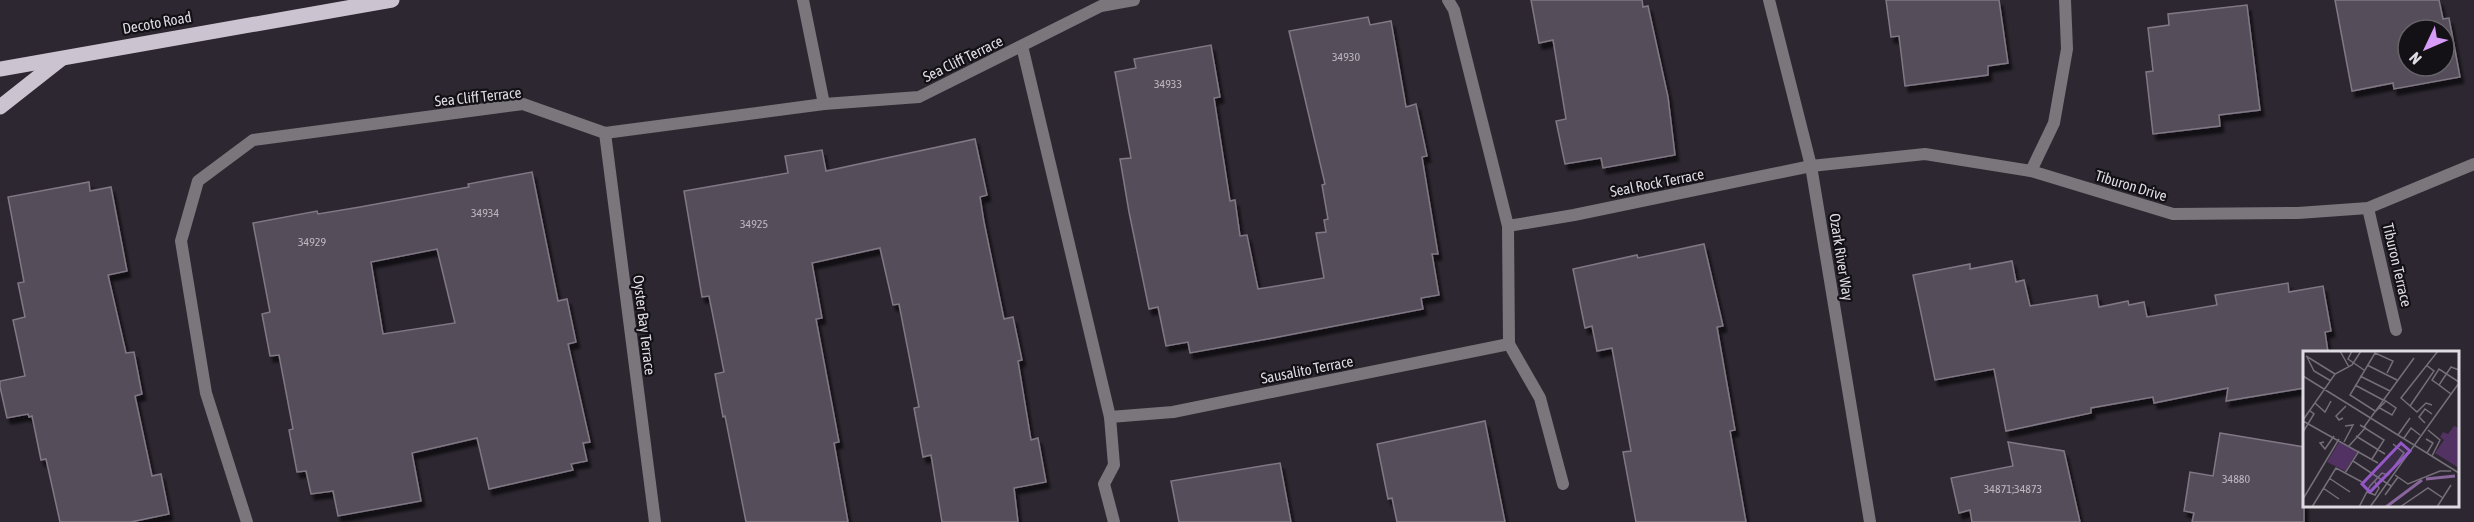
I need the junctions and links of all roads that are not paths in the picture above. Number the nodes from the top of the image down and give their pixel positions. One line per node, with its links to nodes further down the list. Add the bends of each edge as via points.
1 (392, 0): 8 (main road, Decoto Road)
2 (803, 0): 10 (street)
3 (1134, 0): 7 (street, Sea Cliff Terrace, via 1101,6)
4 (1448, 0): 17 (street, via 1454,10)
5 (1769, 0): 14 (street, Ozark River Way)
6 (2065, 0): 15 (street, via 2067,49 2054,123)
7 (1022, 46): 10 (street, Sea Cliff Terrace, via 920,97); 20 (street)
8 (63, 58): 9 (main road, Decoto Road); 11 (main road)
9 (0, 69)
10 (824, 104): 12 (street, Sea Cliff Terrace)
11 (0, 107)
12 (605, 133): 22 (street, Oyster Bay Terrace); 23 (street, Sea Cliff Terrace, via 523,104 253,141 198,181 181,241 206,393)
13 (2474, 164): 16 (street, Tiburon Drive)
14 (1810, 166): 15 (street, Tiburon Drive, via 1925,154); 17 (street, Seal Rock Terrace); 25 (street, Ozark River Way)
15 (2031, 171): 16 (street, Tiburon Drive, via 2173,214)
16 (2368, 208): 18 (street, Tiburon Terrace)
17 (1508, 226): 19 (street)
18 (2396, 330)
19 (1509, 344): 20 (street, Sausalito Terrace, via 1173,412); 21 (street, via 1539,398)
20 (1110, 417): 24 (street, via 1114,465 1104,484)
21 (1563, 484)
22 (650, 521)
23 (247, 522)
24 (1114, 522)
25 (1870, 522)

